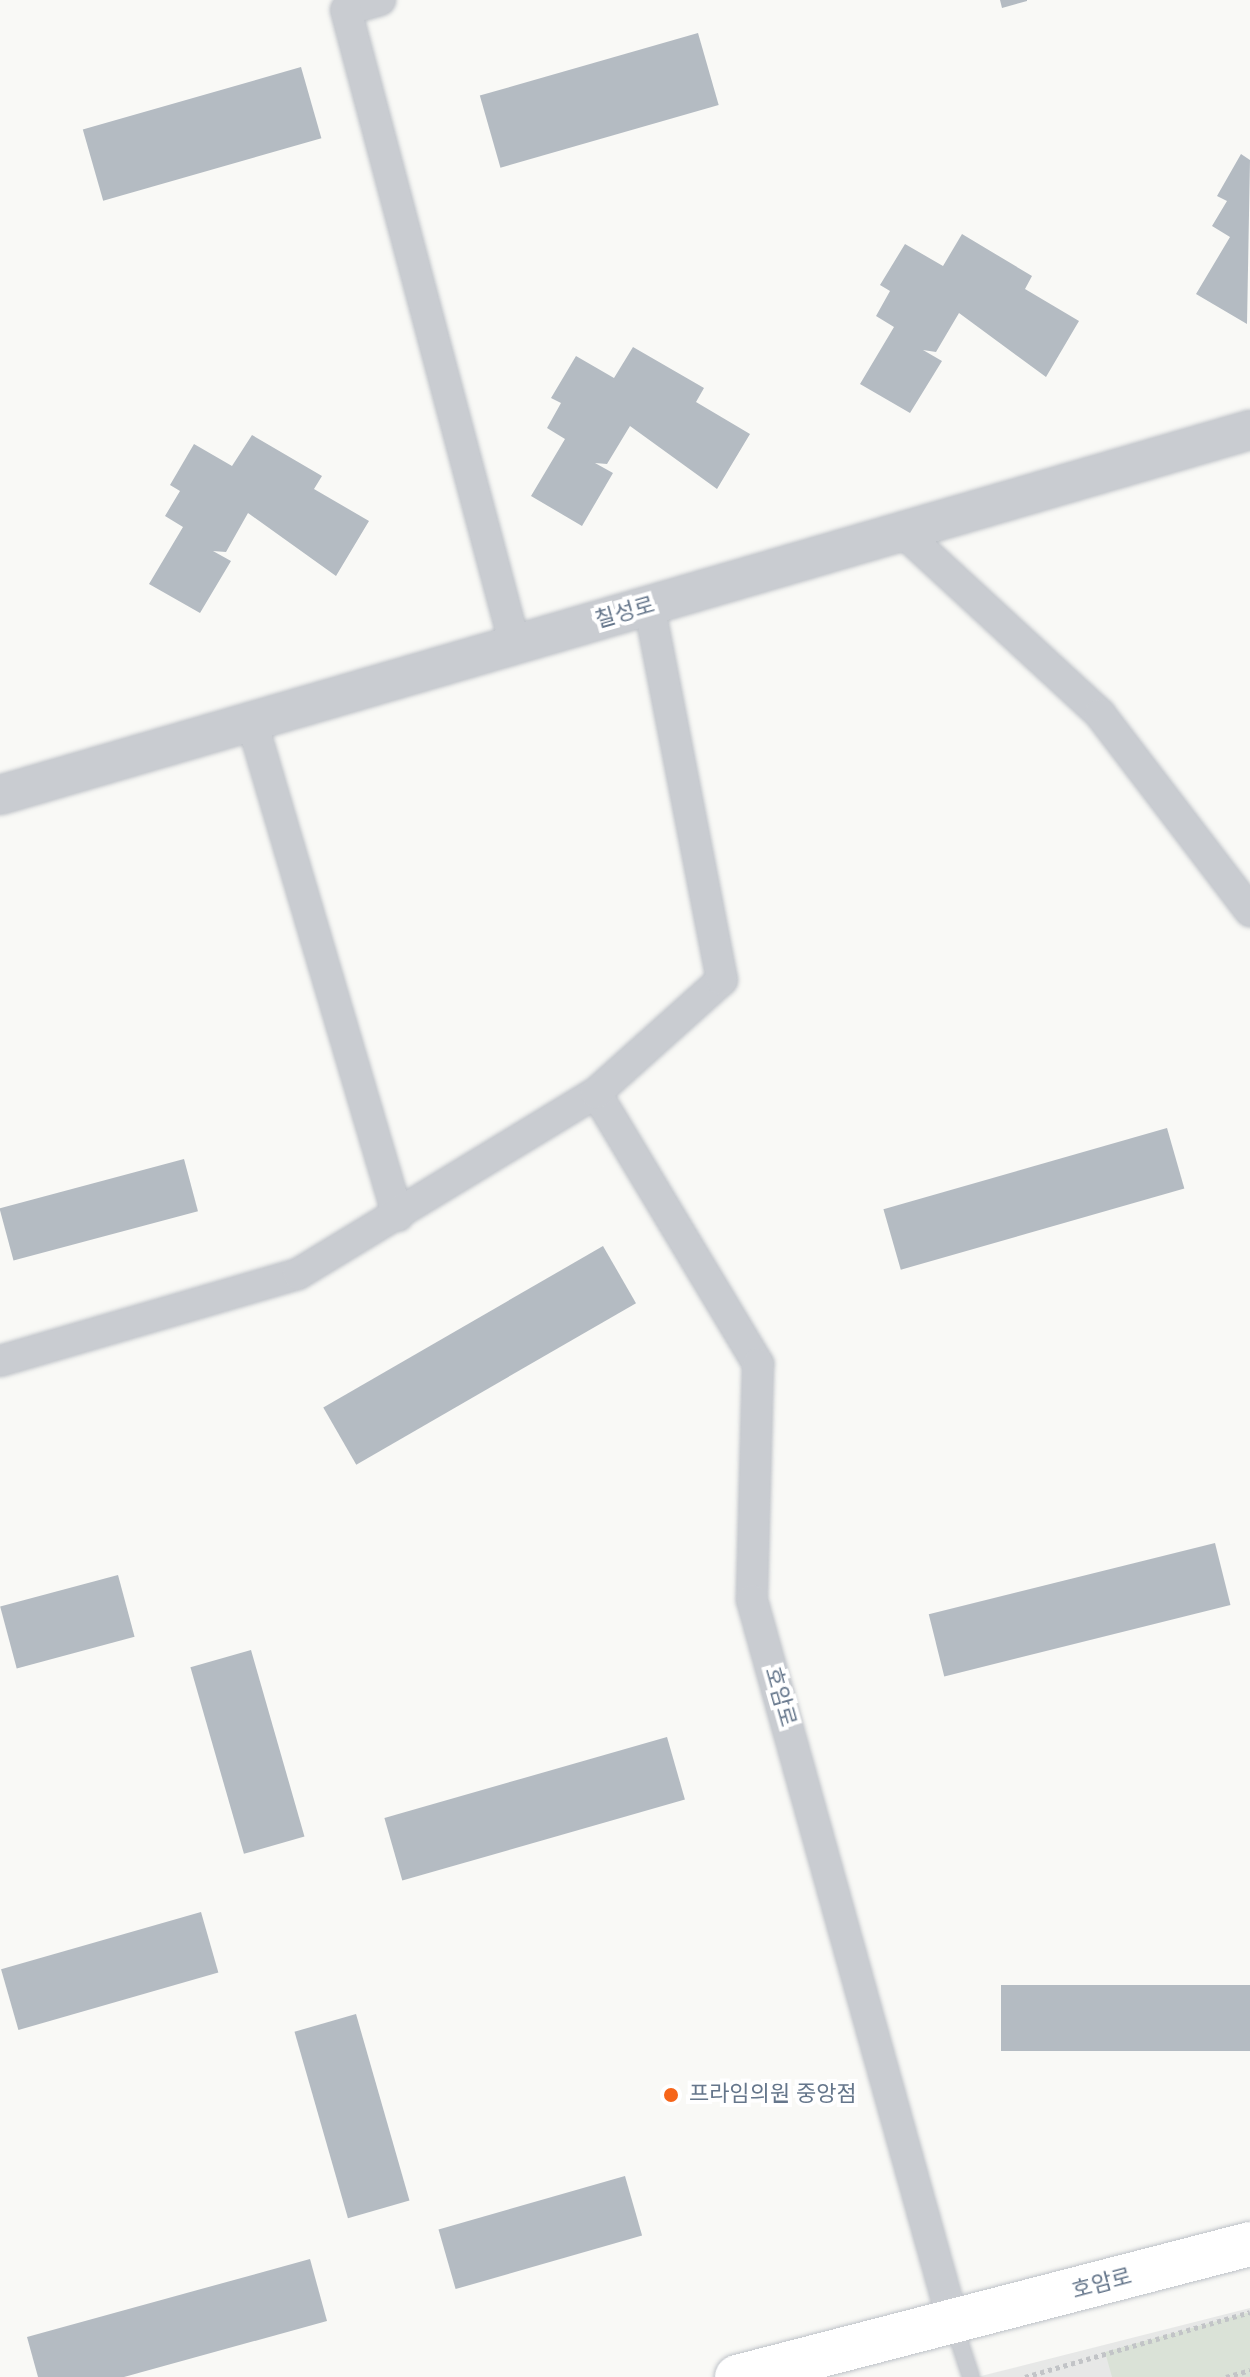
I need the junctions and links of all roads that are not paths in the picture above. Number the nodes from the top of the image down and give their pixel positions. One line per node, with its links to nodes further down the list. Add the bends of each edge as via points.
1 (380, 0): 5 (street, via 346,10)
2 (1250, 430): 3 (street, 칠성로)
3 (903, 532): 4 (street, 칠성로); 8 (street, via 1100,714)
4 (649, 606): 5 (street, 칠성로); 9 (street, via 722,980)
5 (515, 645): 6 (street, 칠성로)
6 (252, 722): 7 (street, 칠성로); 10 (street)
7 (0, 795)
8 (1250, 911)
9 (596, 1093): 10 (street); 13 (street, 호암로, via 758,1364 752,1600)
10 (398, 1216): 11 (street, via 266,1289)
11 (0, 1361)
12 (1250, 2244): 13 (main road, 호암로)
13 (954, 2325): 14 (main road, 호암로); 15 (lane)
14 (737, 2377)
15 (971, 2377)

